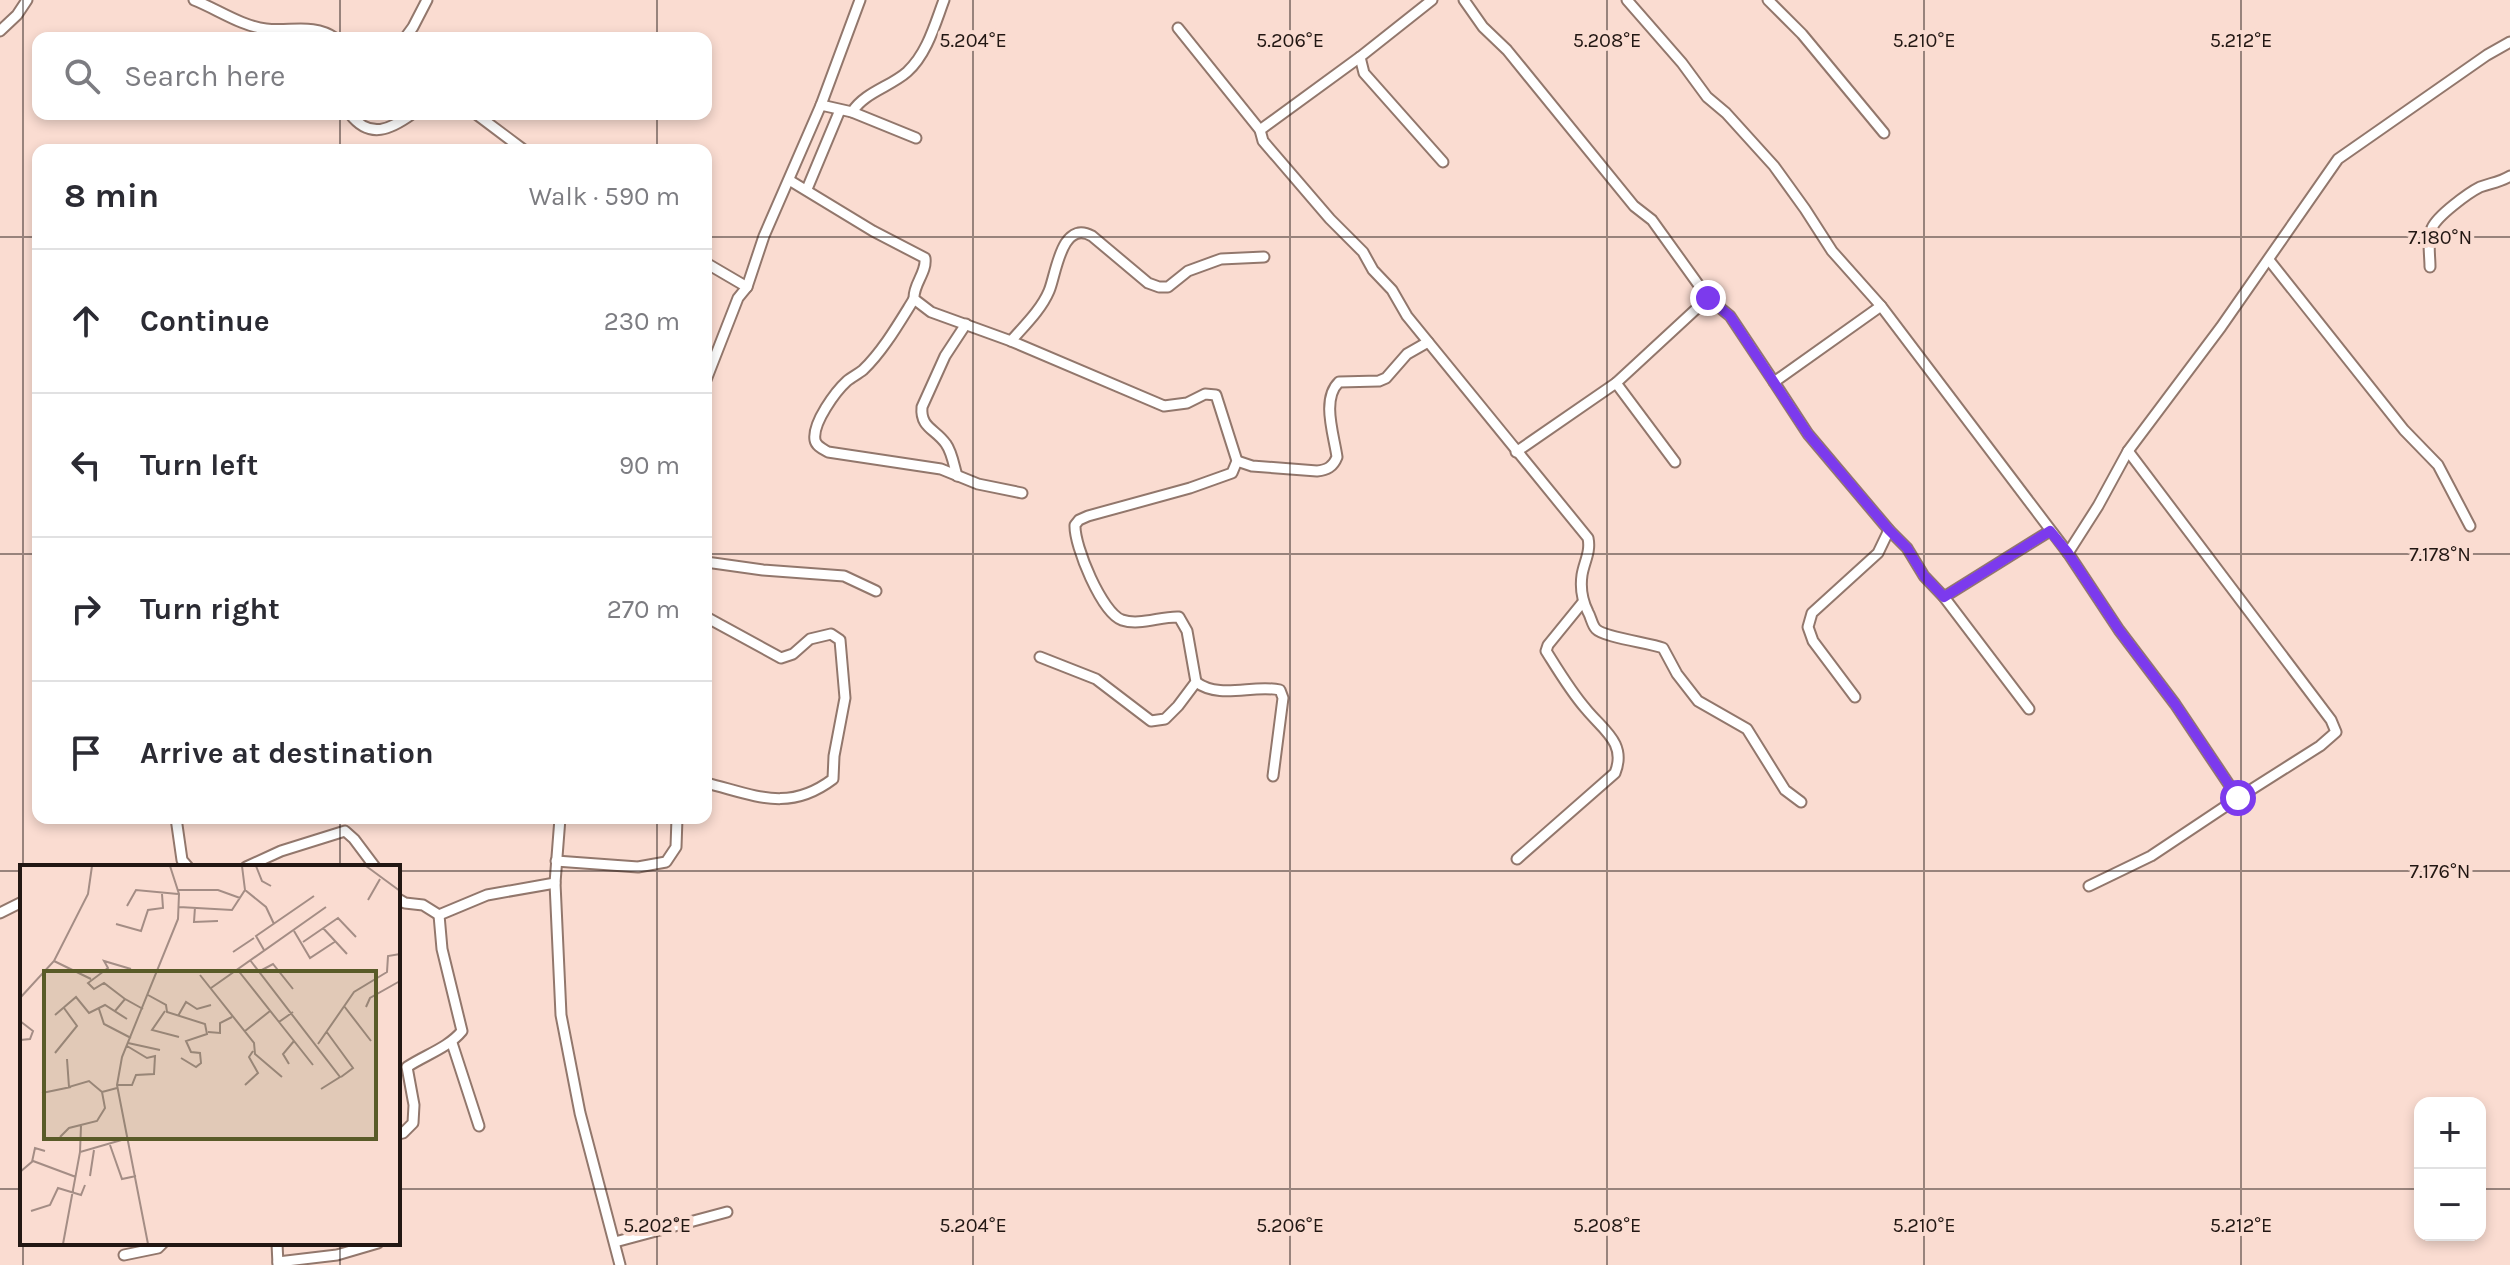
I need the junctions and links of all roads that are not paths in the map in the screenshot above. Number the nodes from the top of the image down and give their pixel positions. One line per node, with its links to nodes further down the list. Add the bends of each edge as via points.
1 (27, 0): 11 (street)
2 (194, 0): 12 (street, via 265,29)
3 (427, 0): 13 (street)
4 (860, 0): 16 (street)
5 (944, 0): 18 (street, via 922,55)
6 (1432, 0): 15 (street)
7 (1464, 0): 35 (street, via 1634,206 1652,220)
8 (1768, 0): 23 (street)
9 (1630, 1): 37 (street, via 1707,97 1774,166 1832,251)
10 (1178, 28): 22 (street)
11 (0, 31)
12 (321, 32)
13 (409, 32)
14 (2510, 42): 31 (street, via 2338,159)
15 (1360, 57): 22 (street); 26 (street, via 1364,73)
16 (821, 105): 17 (street); 28 (street)
17 (840, 110): 18 (street); 29 (street)
18 (852, 112): 24 (street)
19 (356, 120): 20 (street, via 377,131)
20 (404, 120)
21 (484, 120): 25 (street)
22 (1260, 130): 40 (street, via 1263,141 1363,252)
23 (1884, 133)
24 (916, 138)
25 (516, 144)
26 (1443, 162)
27 (2510, 176): 33 (street, via 2480,188 2439,218 2430,237)
28 (789, 180): 29 (street); 34 (street)
29 (807, 189): 36 (street, via 925,258)
30 (1264, 257): 39 (street, via 1221,259 1159,287 1092,236 1077,235 1061,250 1041,305)
31 (2269, 260): 44 (street); 50 (street, via 2438,465)
32 (712, 267): 34 (street)
33 (2430, 267)
34 (747, 287): 41 (street)
35 (1708, 298): 42 (street, via 1730,316); 43 (street)
36 (914, 299): 38 (street, via 931,312); 48 (street, via 863,370 846,381 824,409 815,440 828,452)
37 (1881, 306): 42 (street); 52 (street)
38 (966, 324): 39 (street); 48 (street, via 945,356 921,416 947,445)
39 (1011, 341): 46 (street, via 1164,406 1216,395)
40 (1428, 342): 45 (street); 46 (street, via 1407,354 1386,378 1339,382 1333,388 1334,465 1317,471)
41 (712, 365)
42 (1774, 382): 51 (street, via 1808,434)
43 (1616, 383): 45 (street); 47 (street)
44 (2128, 451): 53 (street); 65 (street, via 2336,732)
45 (1516, 452): 57 (street, via 1588,538)
46 (1237, 461): 60 (street, via 1232,473 1218,480 1088,516 1075,525 1078,546 1109,612 1122,620 1179,617 1187,631)
47 (1675, 462)
48 (957, 476): 49 (street)
49 (1022, 493)
50 (2470, 526)
51 (1889, 530): 56 (street); 61 (street, via 1878,553 1812,613 1808,627)
52 (2050, 531): 53 (street); 56 (street)
53 (2068, 553): 65 (street)
54 (712, 563): 55 (street, via 844,576)
55 (876, 591)
56 (1944, 597): 62 (street)
57 (1583, 602): 66 (street, via 1595,628 1605,635 1663,648 1698,701 1747,729 1785,790); 70 (street, via 1546,651 1585,709 1611,734 1618,766)
58 (712, 620): 64 (street, via 781,658 810,639 831,634 840,640 845,698 833,779 821,788 778,801)
59 (1040, 657): 60 (street, via 1096,679 1151,721 1165,719)
60 (1196, 682): 63 (street, via 1217,691 1280,690)
61 (1855, 697)
62 (2029, 709)
63 (1273, 776)
64 (712, 784)
65 (2238, 798): 76 (street, via 2151,856)
66 (1801, 802)
67 (177, 824): 72 (street)
68 (559, 824): 71 (street)
69 (677, 824): 71 (street, via 676,847 666,862 638,867)
70 (1517, 859)
71 (556, 861): 75 (street)
72 (186, 865)
73 (250, 865): 74 (street, via 345,831)
74 (374, 865)
75 (555, 883): 80 (street, via 487,895); 85 (street, via 561,1015 580,1113)
76 (2089, 886)
77 (400, 900): 80 (street)
78 (20, 903): 79 (street)
79 (0, 913)
80 (439, 915): 81 (street, via 462,1031)
81 (452, 1043): 82 (street); 83 (street, via 407,1067 413,1123)
82 (479, 1126)
83 (400, 1134)
84 (727, 1212): 85 (street)
85 (615, 1242): 90 (street)
86 (161, 1245): 88 (street)
87 (371, 1245): 89 (street)
88 (124, 1255)
89 (278, 1264)
90 (617, 1264)

